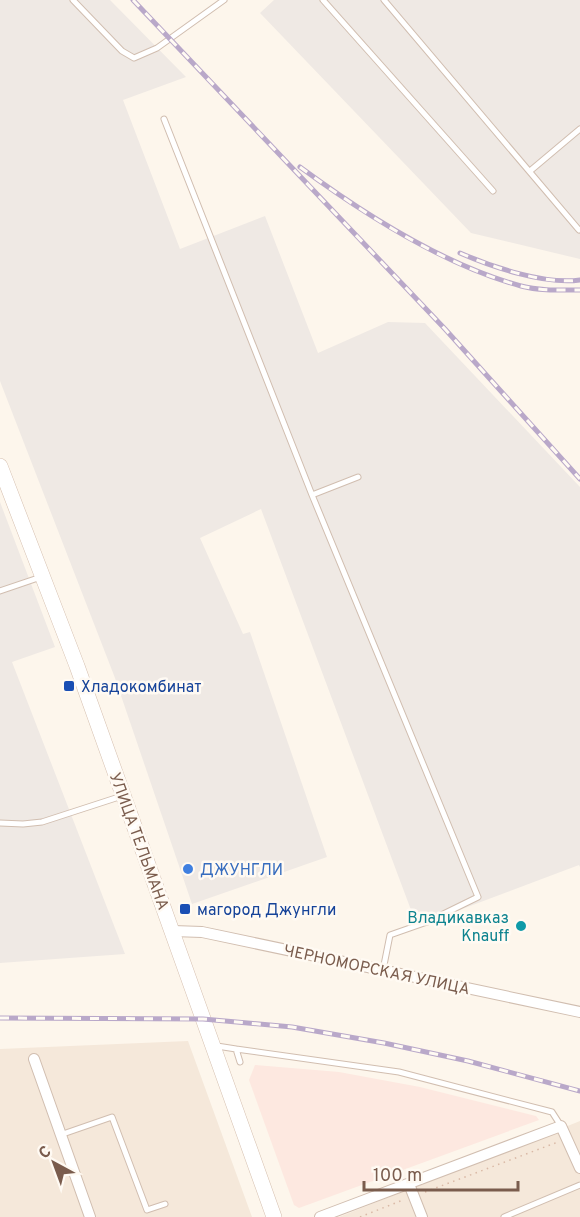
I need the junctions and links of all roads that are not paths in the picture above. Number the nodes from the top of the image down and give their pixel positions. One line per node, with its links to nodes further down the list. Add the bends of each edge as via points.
1 (73, 0): 2 (lane, via 122,51 134,58 157,48)
2 (224, 0)
3 (323, 0): 8 (lane)
4 (384, 0): 7 (lane)
5 (164, 119): 12 (lane)
6 (580, 129): 7 (lane)
7 (530, 171): 9 (lane)
8 (493, 191)
9 (579, 230)
10 (0, 466): 13 (street, УЛИЦА ТЕЛЬМАНА)
11 (358, 477): 12 (lane)
12 (312, 495): 18 (lane, via 478,897 390,935)
13 (43, 576): 14 (lane); 15 (street, УЛИЦА ТЕЛЬМАНА)
14 (0, 591)
15 (124, 795): 16 (lane, via 42,822); 17 (street, УЛИЦА ТЕЛЬМАНА)
16 (0, 822)
17 (173, 932): 18 (street, ЧЕРНОМОРСКАЯ УЛИЦА, via 202,932); 20 (street, УЛИЦА ТЕЛЬМАНА)
18 (383, 970): 19 (street, ЧЕРНОМОРСКАЯ УЛИЦА)
19 (580, 1012)
20 (213, 1045): 21 (lane); 31 (street, УЛИЦА ТЕЛЬМАНА)
21 (236, 1049): 23 (lane); 24 (lane, via 399,1072 552,1112)
22 (34, 1059): 25 (street)
23 (240, 1062)
24 (561, 1126): 26 (street); 27 (street)
25 (60, 1135): 29 (lane, via 112,1117 147,1210); 30 (street)
26 (580, 1168)
27 (409, 1184): 32 (street); 33 (street)
28 (580, 1185): 34 (lane)
29 (165, 1204)
30 (90, 1217)
31 (274, 1217)
32 (320, 1217)
33 (422, 1217)
34 (504, 1217)

